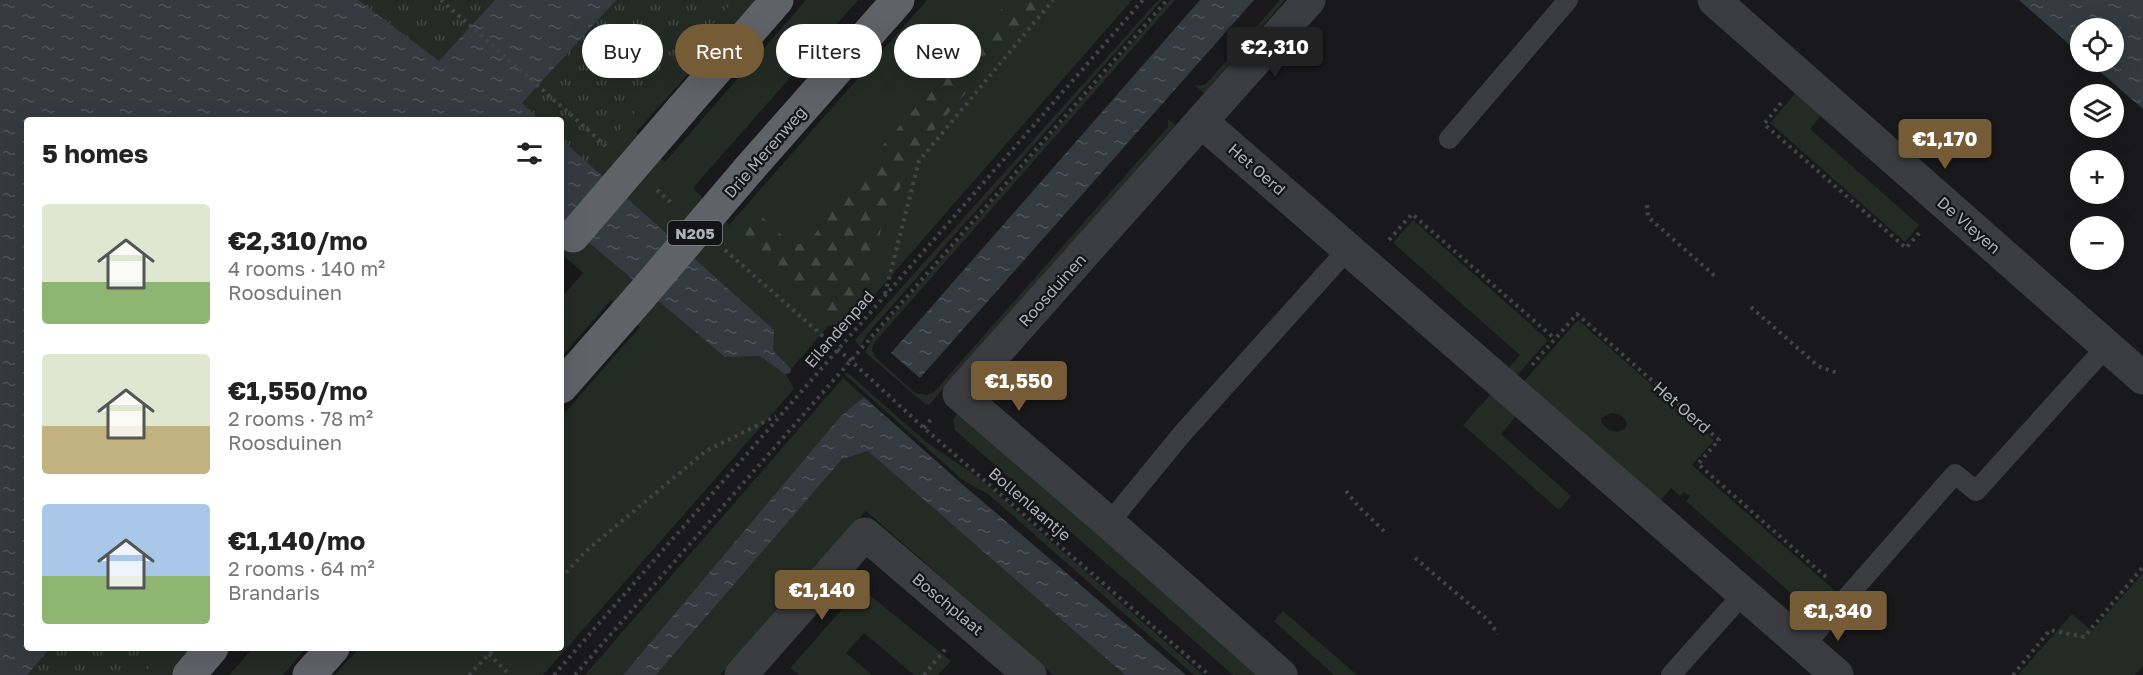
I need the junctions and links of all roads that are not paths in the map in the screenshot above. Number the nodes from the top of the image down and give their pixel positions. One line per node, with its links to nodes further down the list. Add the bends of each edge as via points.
1 (777, 0): 8 (highway, bridge)
2 (898, 0): 12 (highway, Drie Merenweg / N205, bridge)
3 (1309, 0): 6 (street, Roosduinen)
4 (1568, 0): 7 (lane)
5 (1714, 0): 10 (street, De Vleyen)
6 (1202, 122): 9 (street, Het Oerd); 13 (street, Roosduinen, via 959,394)
7 (1449, 140)
8 (567, 243)
9 (1358, 257): 13 (lane, via 1182,434); 14 (street, Het Oerd)
10 (2107, 346): 11 (street, De Vleyen); 15 (lane, via 1976,491 1955,474)
11 (2143, 378)
12 (564, 384)
13 (1109, 523): 22 (street, Roosduinen)
14 (1744, 593): 15 (street, Het Oerd); 23 (lane)
15 (1804, 646): 24 (street, Het Oerd)
16 (209, 651): 18 (highway)
17 (330, 651): 19 (highway)
18 (189, 675)
19 (309, 675)
20 (741, 675): 21 (street, Boschplaat, via 865,534)
21 (1030, 675)
22 (1281, 675)
23 (1671, 675)
24 (1837, 675)

